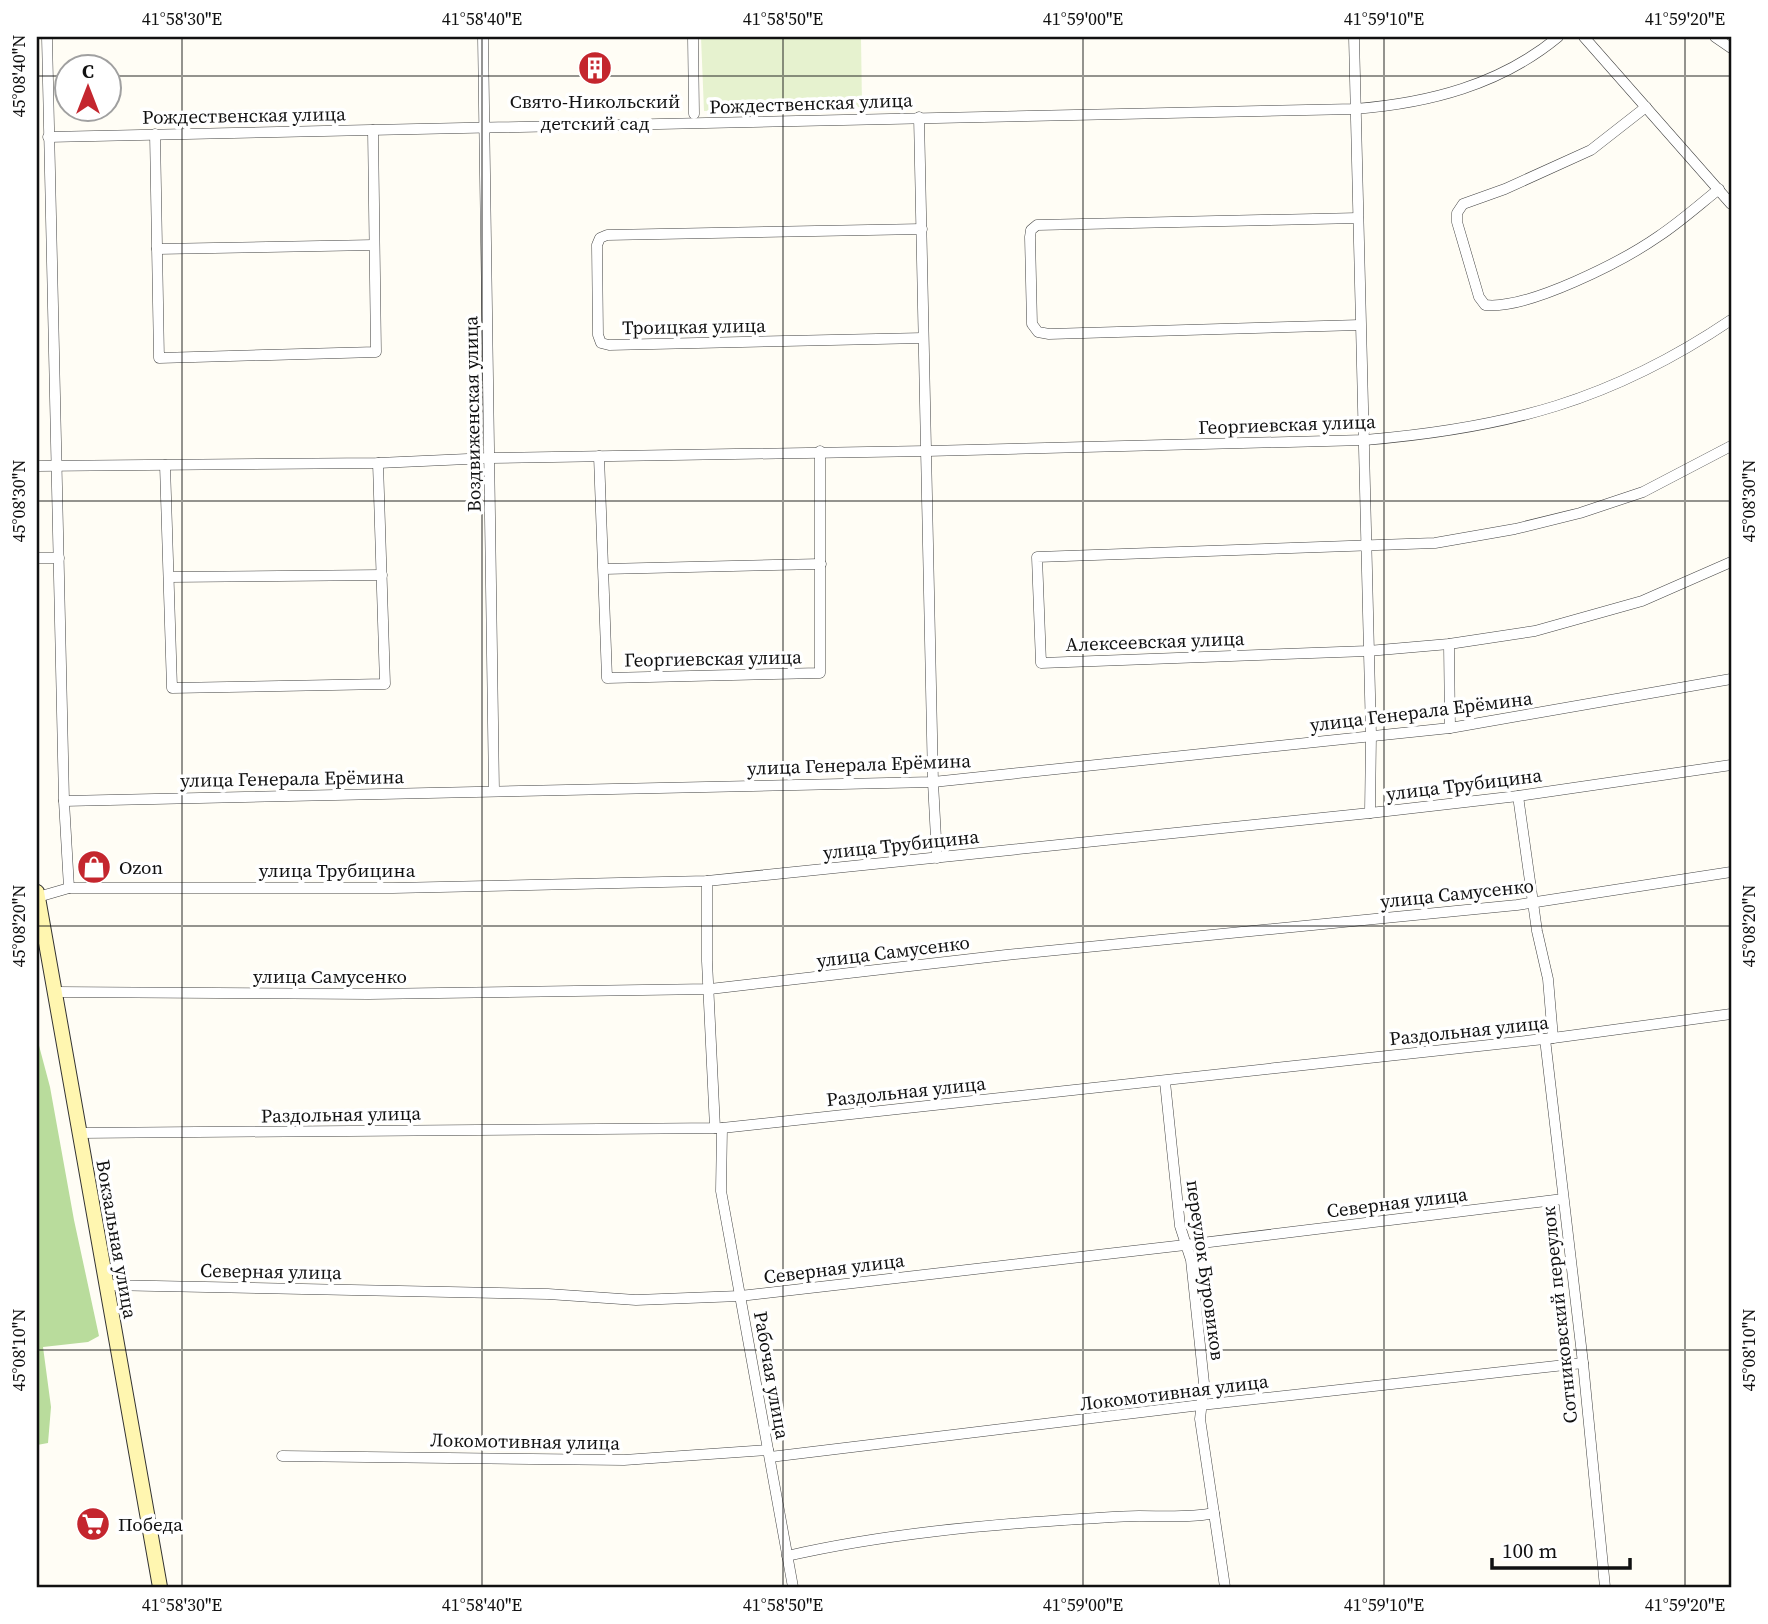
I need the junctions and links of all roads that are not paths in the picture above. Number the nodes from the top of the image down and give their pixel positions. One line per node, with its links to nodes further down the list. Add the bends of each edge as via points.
1 (47, 37): 16 (street)
2 (483, 37): 13 (street, Воздвиженская улица)
3 (693, 37): 11 (street)
4 (1354, 37): 10 (street)
5 (1558, 37): 10 (street, Рождественская улица, via 1503,74 1465,88 1426,100)
6 (1584, 37): 9 (street)
7 (1715, 37): 8 (street)
8 (1731, 48)
9 (1646, 107): 17 (street); 17 (street, via 1591,150 1463,204 1457,222 1485,305 1499,306 1556,289 1610,263 1658,236)
10 (1355, 109): 12 (street, Рождественская улица); 19 (street)
11 (694, 114)
12 (919, 117): 13 (street, Рождественская улица); 20 (street)
13 (485, 127): 14 (street, Рождественская улица); 31 (street, Воздвиженская улица)
14 (373, 130): 15 (street, Рождественская улица); 21 (street)
15 (155, 134): 16 (street, Рождественская улица); 22 (street)
16 (48, 137): 35 (street)
17 (1719, 189): 18 (street)
18 (1731, 204)
19 (1358, 218): 24 (street); 24 (street, via 1037,225 1030,237 1032,324 1038,332)
20 (922, 229): 25 (street); 25 (street, Троицкая улица, via 607,235 597,245 601,343)
21 (374, 245): 22 (street); 22 (street, via 376,352 159,358)
22 (157, 249)
23 (1731, 320): 26 (street, Георгиевская улица, via 1699,342 1604,391 1543,412 1479,427)
24 (1360, 325): 26 (street)
25 (923, 338): 29 (street)
26 (1365, 440): 29 (street, Георгиевская улица); 36 (street)
27 (1731, 446): 36 (street, via 1643,492 1580,513 1435,543)
28 (820, 451): 29 (street, Георгиевская улица); 30 (street, Георгиевская улица); 40 (street, Георгиевская улица)
29 (927, 451): 50 (street)
30 (599, 456): 31 (street, Георгиевская улица); 41 (street, Георгиевская улица)
31 (490, 458): 32 (street, Георгиевская улица); 51 (street, Воздвиженская улица)
32 (378, 463): 33 (street, Георгиевская улица); 42 (street)
33 (166, 465): 35 (street, Георгиевская улица); 43 (street)
34 (37, 466): 35 (street, Георгиевская улица)
35 (58, 466): 38 (street)
36 (1365, 546): 45 (street); 45 (street, Алексеевская улица, via 1037,556 1041,663)
37 (37, 558): 38 (street)
38 (59, 558): 53 (street)
39 (1731, 562): 44 (street, via 1642,601 1535,631)
40 (821, 564): 41 (street); 41 (street, Георгиевская улица, via 820,673 607,678)
41 (604, 569)
42 (382, 575): 43 (street); 43 (street, via 385,684 172,688)
43 (169, 577)
44 (1449, 644): 45 (street); 47 (street)
45 (1368, 651): 48 (street)
46 (1731, 679): 47 (street, улица Генерала Ерёмина)
47 (1450, 728): 48 (street, улица Генерала Ерёмина)
48 (1371, 735): 50 (street, улица Генерала Ерёмина); 54 (street)
49 (1731, 765): 52 (street, улица Трубицина)
50 (933, 782): 51 (street, улица Генерала Ерёмина); 55 (street)
51 (494, 791): 53 (street, улица Генерала Ерёмина)
52 (1518, 796): 54 (street, улица Трубицина); 60 (street, Сотниковский переулок)
53 (65, 802): 58 (street)
54 (1370, 813): 55 (street, улица Трубицина)
55 (937, 858): 57 (street, улица Трубицина)
56 (1731, 872): 60 (street, улица Самусенко)
57 (707, 881): 58 (street, улица Трубицина, via 394,888); 61 (street, Рабочая улица)
58 (69, 888): 59 (street, Вокзальная улица)
59 (37, 895): 62 (main road, Вокзальная улица)
60 (1533, 902): 61 (street, улица Самусенко); 64 (street, Сотниковский переулок, via 1548,979)
61 (709, 989): 62 (street, улица Самусенко); 66 (street, Рабочая улица)
62 (55, 992): 67 (main road, Вокзальная улица)
63 (1731, 1014): 64 (street, Раздольная улица)
64 (1549, 1039): 65 (street, Раздольная улица); 68 (street, Сотниковский переулок)
65 (1165, 1082): 66 (street, Раздольная улица); 69 (street, переулок Буровиков)
66 (719, 1128): 67 (street, Раздольная улица); 71 (street, Рабочая улица, via 721,1191)
67 (79, 1133): 70 (main road, Вокзальная улица)
68 (1563, 1199): 69 (street, Северная улица); 72 (street, Сотниковский переулок)
69 (1185, 1245): 71 (street, Северная улица); 73 (street, переулок Буровиков, via 1191,1260)
70 (105, 1285): 71 (street, Северная улица, via 548,1294 636,1300); 78 (main road, Вокзальная улица)
71 (740, 1296): 74 (street, Рабочая улица)
72 (1583, 1363): 73 (street, Локомотивная улица); 81 (street, Сотниковский переулок)
73 (1202, 1405): 74 (street, Локомотивная улица); 76 (street, переулок Буровиков, via 1200,1419)
74 (769, 1454): 75 (street, Локомотивная улица, via 624,1460); 77 (street, Рабочая улица)
75 (282, 1456)
76 (1214, 1513): 77 (street, via 949,1531 835,1545); 80 (street, переулок Буровиков)
77 (787, 1556): 79 (street, Рабочая улица)
78 (160, 1587)
79 (793, 1587)
80 (1225, 1587)
81 (1605, 1587)

